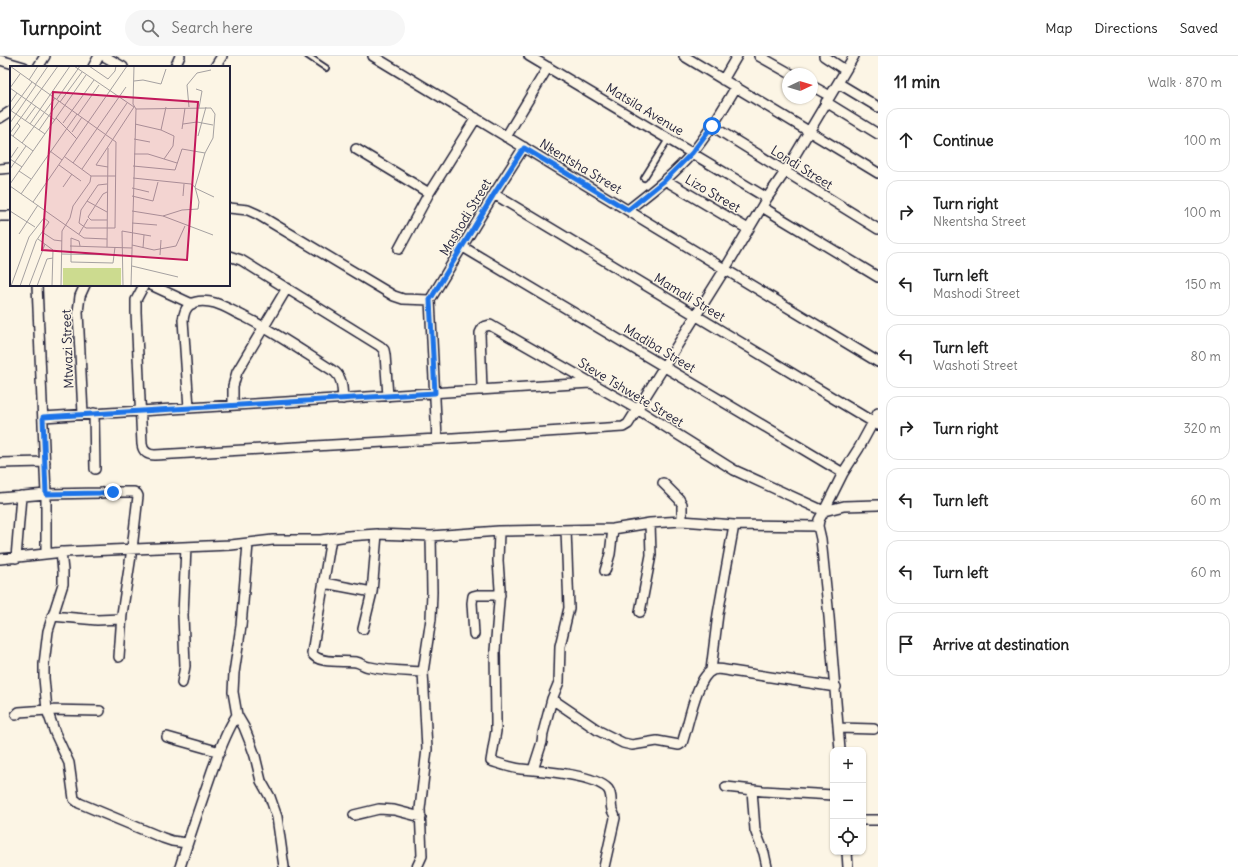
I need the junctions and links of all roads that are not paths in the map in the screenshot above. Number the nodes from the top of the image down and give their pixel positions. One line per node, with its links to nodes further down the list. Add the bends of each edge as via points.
1 (45, 56): 16 (street)
2 (99, 56): 17 (street)
3 (104, 56): 18 (street)
4 (180, 56): 19 (street)
5 (222, 56): 20 (street)
6 (308, 56): 22 (lane)
7 (373, 56): 33 (street, Nkentsha Street)
8 (529, 56): 21 (street, Matsila Avenue)
9 (684, 56): 25 (street)
10 (738, 56): 25 (street)
11 (759, 56): 23 (street)
12 (824, 56): 24 (street)
13 (854, 56): 24 (street)
14 (0, 60): 15 (street)
15 (21, 66)
16 (39, 66)
17 (93, 66)
18 (121, 66)
19 (175, 66)
20 (216, 66)
21 (548, 67): 37 (street); 38 (street, Matsila Avenue)
22 (326, 68)
23 (782, 69)
24 (845, 70): 26 (street)
25 (723, 80): 27 (street)
26 (838, 83): 29 (street); 30 (street)
27 (736, 88): 34 (street); 35 (street)
28 (818, 91): 29 (street)
29 (828, 99): 35 (street); 36 (street)
30 (878, 107)
31 (10, 112): 32 (street)
32 (0, 118)
33 (476, 118): 37 (street, Nkentsha Street); 48 (street)
34 (712, 126): 41 (street); 44 (street, Londi Street)
35 (809, 131): 44 (street); 45 (street)
36 (878, 134)
37 (506, 137): 39 (street, Nkentsha Street)
38 (669, 138): 41 (street, Matsila Avenue); 46 (lane)
39 (524, 148): 49 (street, Mashodi Street); 53 (street, Nkentsha Street)
40 (356, 149): 48 (street)
41 (692, 153): 47 (street); 50 (street, Matsila Avenue)
42 (10, 168): 43 (street)
43 (0, 169)
44 (785, 172): 50 (street); 55 (street, Londi Street)
45 (878, 173)
46 (644, 178)
47 (665, 180): 53 (street); 54 (street, Lizo Street)
48 (429, 194): 57 (street)
49 (494, 194): 56 (street, Mashodi Street); 68 (street, Mamali Street)
50 (767, 198): 51 (street)
51 (762, 207): 54 (street); 60 (street)
52 (230, 208): 66 (street, via 257,214 394,296)
53 (628, 210): 59 (street, Nkentsha Street)
54 (748, 229): 59 (street)
55 (878, 229)
56 (463, 247): 66 (street, Mashodi Street); 71 (street, Madiba Street)
57 (399, 249)
58 (230, 256): 65 (street, via 241,260)
59 (725, 269): 68 (street); 70 (street, Nkentsha Street)
60 (878, 277)
61 (37, 286): 84 (street)
62 (85, 286): 83 (street, Mtwazi Street, via 78,312)
63 (143, 286): 80 (street, via 136,305)
64 (153, 286): 67 (street)
65 (287, 288): 69 (street); 75 (street, via 382,348 385,355)
66 (430, 300): 74 (street)
67 (192, 304): 69 (street, via 215,303); 78 (street, via 185,310 183,320)
68 (695, 316): 71 (street); 85 (street, Mamali Street)
69 (264, 327): 76 (street, via 338,374 342,382); 77 (street, via 235,379)
70 (878, 362)
71 (665, 366): 79 (street); 90 (street, Madiba Street)
72 (590, 383): 73 (street); 73 (street, Steve Tshwete Street, via 493,326 487,325 480,333); 79 (street, Steve Tshwete Street)
73 (482, 390): 74 (street)
74 (435, 393): 75 (street); 86 (street)
75 (388, 396): 76 (street)
76 (343, 399): 77 (street)
77 (233, 404): 78 (street)
78 (188, 408): 80 (street)
79 (637, 409): 86 (street, via 628,424 620,427); 96 (street, Steve Tshwete Street, via 734,470)
80 (140, 410): 81 (street); 86 (street, via 142,448 152,455)
81 (94, 413): 83 (street); 89 (street)
82 (878, 413): 85 (street)
83 (83, 414): 84 (street)
84 (43, 417): 87 (street)
85 (876, 424): 90 (street)
86 (437, 439)
87 (45, 462): 88 (street); 92 (street)
88 (0, 463)
89 (96, 469)
90 (843, 473): 96 (street)
91 (663, 483): 97 (street, via 682,504)
92 (46, 494): 93 (street); 109 (street, via 136,493 138,498); 111 (street)
93 (21, 496): 94 (street); 112 (street)
94 (0, 498)
95 (878, 505): 96 (street, via 844,506)
96 (824, 511): 100 (street)
97 (682, 521): 98 (street); 99 (street)
98 (650, 523): 101 (street); 118 (street, via 651,555)
99 (734, 525): 100 (street); 124 (street)
100 (818, 526): 127 (street)
101 (613, 529): 102 (street); 114 (street, via 610,554)
102 (566, 530): 103 (street); 128 (street, via 570,605 560,646 559,682)
103 (499, 532): 105 (street); 117 (street)
104 (377, 534): 105 (street); 106 (street); 116 (street)
105 (430, 536): 125 (street, via 430,628)
106 (331, 538): 107 (street, via 273,540); 115 (street)
107 (248, 544): 108 (street); 132 (street, via 234,673 233,692)
108 (186, 547): 109 (street); 126 (street, via 183,615 185,666)
109 (132, 549): 110 (street); 120 (street)
110 (61, 552): 111 (street); 119 (street, via 63,584)
111 (46, 554): 112 (street)
112 (16, 558): 113 (street)
113 (0, 559)
114 (604, 571)
115 (324, 583): 116 (street); 125 (street, via 312,653 315,658 357,662 384,670)
116 (372, 592): 121 (street)
117 (500, 595): 122 (street, via 473,596); 138 (street, via 495,651 496,731 491,761)
118 (640, 612)
119 (52, 616): 120 (street, via 97,620); 129 (street, via 44,664)
120 (121, 619): 123 (street)
121 (363, 630)
122 (474, 634)
123 (119, 657)
124 (711, 670): 127 (street); 128 (street, via 695,697 682,743 679,744 657,741 632,745 624,743 602,733)
125 (423, 672): 143 (street, via 427,749 421,792)
126 (182, 683)
127 (836, 688): 133 (street)
128 (552, 699): 138 (street)
129 (47, 710): 130 (street); 131 (street, via 19,712); 146 (street, via 54,733 69,762 74,799 163,838)
130 (100, 711)
131 (16, 715)
132 (237, 715): 137 (street); 149 (street, via 250,742 261,781 277,817)
133 (839, 728): 134 (street); 136 (street)
134 (874, 729)
135 (167, 737): 137 (street)
136 (840, 747)
137 (220, 752): 146 (street)
138 (533, 770): 151 (street, via 578,776 607,789 615,818)
139 (726, 787): 140 (street)
140 (752, 790): 141 (street); 152 (street, via 755,830)
141 (830, 795)
142 (354, 815): 143 (street, via 394,810)
143 (421, 817): 150 (street, via 422,856)
144 (866, 820): 145 (street)
145 (878, 820)
146 (187, 843): 148 (street)
147 (847, 855): 153 (street)
148 (180, 867)
149 (284, 867)
150 (417, 867)
151 (604, 867)
152 (767, 867)
153 (848, 867)

